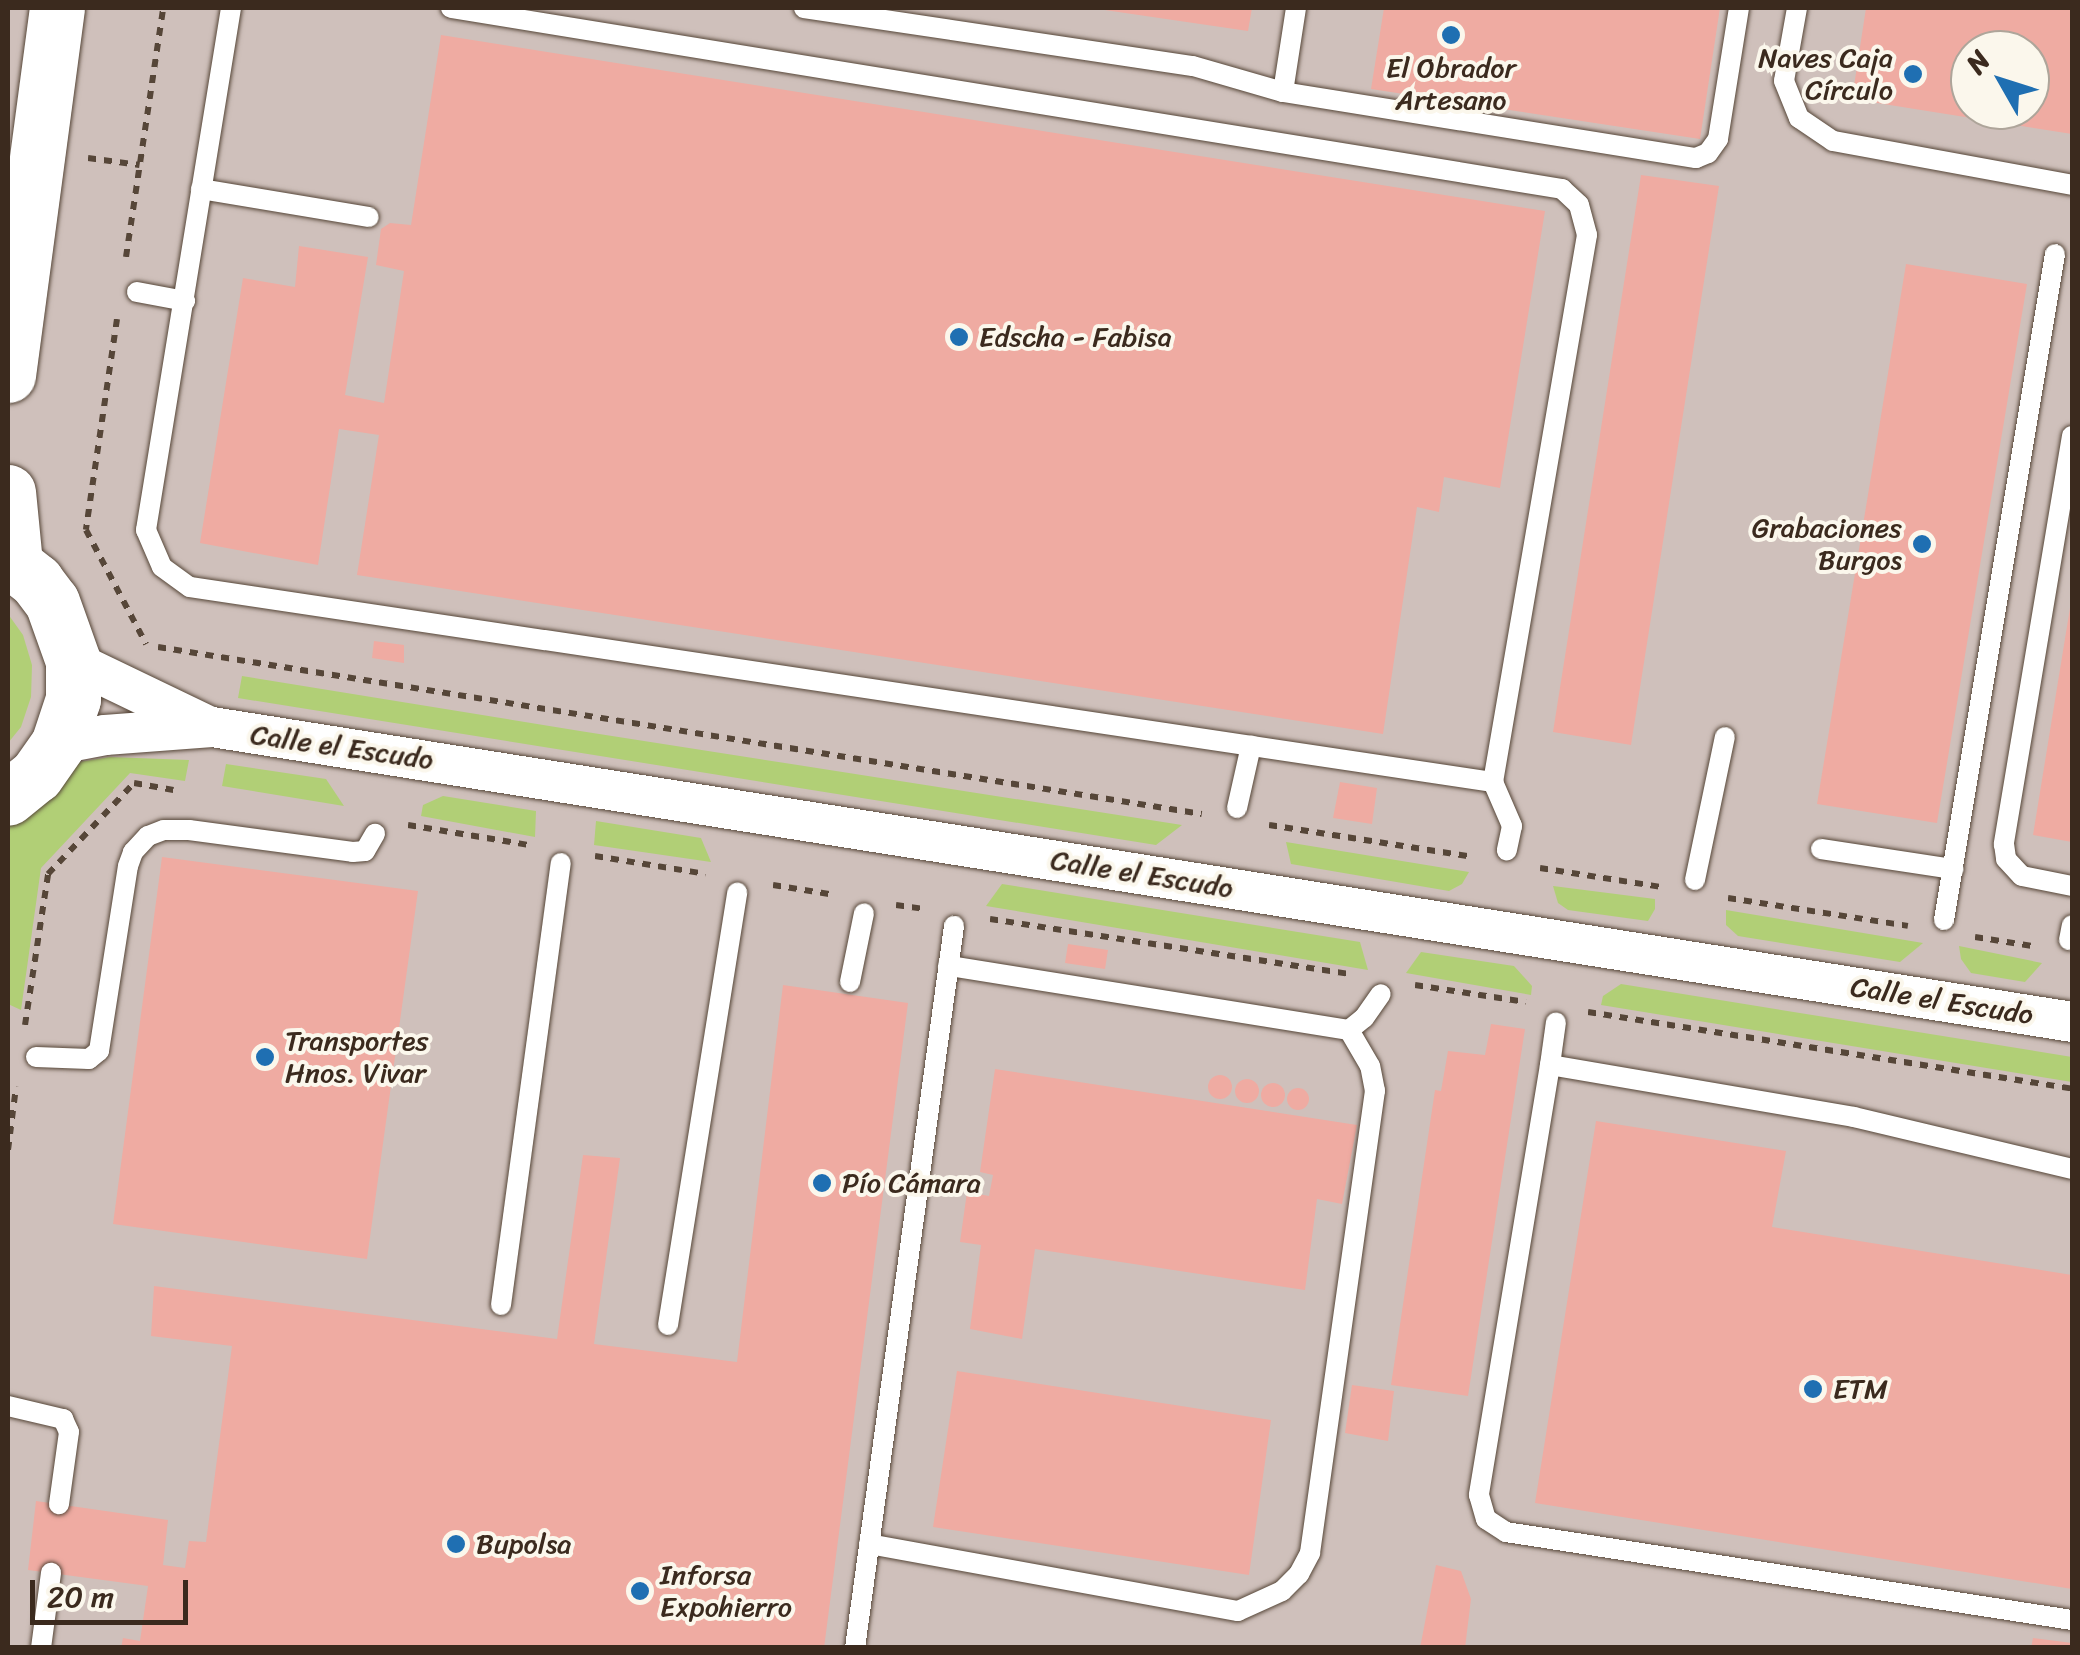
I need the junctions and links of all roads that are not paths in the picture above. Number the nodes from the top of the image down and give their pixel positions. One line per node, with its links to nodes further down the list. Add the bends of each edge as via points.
1 (57, 8): 16 (main road)
2 (231, 8): 11 (lane)
3 (451, 8): 25 (lane, via 1562,189 1579,205 1587,235)
4 (804, 8): 8 (lane)
5 (1296, 8): 9 (lane)
6 (1740, 8): 9 (lane, via 1718,139 1696,158)
7 (1797, 8): 10 (lane, via 1784,81 1799,118 1833,141)
8 (901, 15): 9 (lane, via 1193,66)
9 (1283, 92)
10 (2072, 185)
11 (201, 189): 12 (lane); 15 (lane)
12 (369, 217)
13 (2055, 254): 32 (lane)
14 (137, 292): 15 (lane)
15 (184, 301): 24 (lane, via 146,530 162,567 190,587)
16 (8, 375)
17 (2072, 436): 34 (lane, via 2004,844 2006,859 2022,876)
18 (8, 492): 19 (main road)
19 (11, 561): 20 (main road, via 52,602)
20 (74, 660): 21 (street, Calle el Escudo); 23 (main road, via 72,700)
21 (212, 728): 23 (street, Calle el Escudo); 43 (street, Calle el Escudo)
22 (1725, 737): 33 (lane)
23 (58, 744): 26 (main road)
24 (1251, 746): 25 (lane); 27 (lane)
25 (1493, 782): 30 (lane, via 1512,826)
26 (8, 798)
27 (1238, 808)
28 (375, 834): 45 (lane, via 365,851 353,852 189,830 148,836 128,866 99,1052 89,1060)
29 (1821, 849): 32 (lane)
30 (1507, 850)
31 (561, 863): 48 (lane)
32 (1953, 869): 38 (lane)
33 (1694, 880)
34 (2072, 886)
35 (736, 892): 49 (lane)
36 (864, 913): 40 (lane)
37 (954, 926): 39 (lane)
38 (1952, 928)
39 (948, 966): 44 (lane); 52 (lane)
40 (850, 982)
41 (1381, 994): 44 (lane)
42 (1556, 1022): 46 (lane)
43 (2072, 1022)
44 (1349, 1030): 52 (lane, via 1375,1090 1310,1553 1299,1574 1282,1592 1238,1610)
45 (36, 1057)
46 (1550, 1065): 47 (lane, via 1854,1117); 54 (lane, via 1480,1495 1486,1519 1506,1532)
47 (2072, 1169)
48 (501, 1306)
49 (668, 1325)
50 (8, 1406): 51 (lane, via 63,1419 69,1432)
51 (59, 1504)
52 (869, 1544): 56 (lane)
53 (51, 1573): 55 (lane)
54 (2072, 1620)
55 (41, 1648)
56 (855, 1648)

